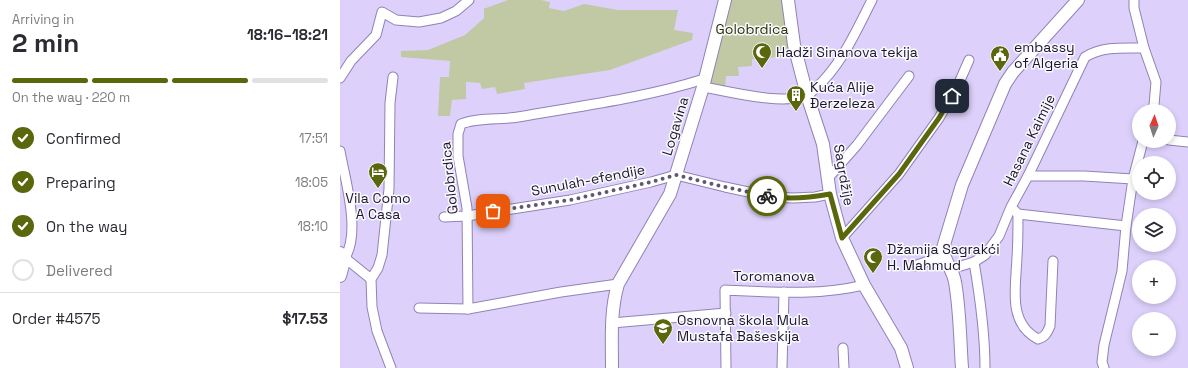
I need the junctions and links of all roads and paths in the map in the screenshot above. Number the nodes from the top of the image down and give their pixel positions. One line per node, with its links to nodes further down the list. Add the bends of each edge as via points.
1 (469, 0): 11 (street, via 456,11 441,18 419,22 396,20 382,12 376,35 351,61)
2 (725, 0): 12 (street, Logavina)
3 (788, 0): 13 (street, Sagrdžije, via 794,45)
4 (872, 0): 13 (street, via 840,61)
5 (1134, 0): 7 (street)
6 (1073, 2): 30 (street, via 1005,84 962,185 945,239)
7 (1144, 48): 14 (street, via 1156,82); 19 (street, Hasana Kaimije, via 1105,49 1085,57)
8 (969, 60): 29 (street, via 939,118 899,174)
9 (909, 76): 20 (street, via 857,145)
10 (393, 77): 37 (street, via 390,103 389,189 382,255)
11 (340, 78)
12 (704, 83): 13 (street, via 769,98 792,99); 18 (street, Logavina); 26 (street, Golobrdica, via 505,119 469,121 461,124 458,134 458,156)
13 (807, 95): 20 (street, Sagrdžije, via 823,144)
14 (1154, 104)
15 (1176, 141): 16 (street)
16 (1188, 142)
17 (340, 151): 31 (street, via 352,231 350,246)
18 (676, 175): 23 (street, Sunulah-efendije, via 772,197 815,197); 26 (street, Sunulah-efendije, via 570,200); 38 (street, Logavina, via 670,194)
19 (1028, 176): 21 (street, via 1084,176); 24 (street, Hasana Kaimije)
20 (828, 178): 23 (street, Sagrdžije)
21 (1132, 180)
22 (1132, 187): 28 (street)
23 (830, 194): 29 (street, Sagrdžije)
24 (1011, 207): 25 (street); 33 (street, Hasana Kaimije, via 999,236 985,255)
25 (1018, 214): 28 (street); 32 (street, via 1016,309 1024,328 1038,339 1043,337 1050,326)
26 (467, 216): 27 (street, Sunulah-efendije); 42 (street, Golobrdica)
27 (444, 217)
28 (1126, 226): 54 (street, via 1122,271 1104,345)
29 (842, 238): 39 (street, Sagrdžije)
30 (943, 256): 34 (street); 35 (street)
31 (342, 258): 36 (street); 37 (street)
32 (1053, 261)
33 (974, 262): 35 (street, Hasana Kaimije); 53 (street, via 985,340)
34 (914, 266)
35 (951, 269): 52 (street, via 958,305)
36 (340, 276)
37 (371, 279): 46 (street, via 372,307 377,331)
38 (618, 284): 42 (street); 44 (street, Logavina, via 614,296)
39 (864, 285): 40 (street, Toromanova); 51 (street, Sagrdžije, via 901,348)
40 (784, 292): 43 (street, Toromanova, via 725,290); 49 (street)
41 (419, 308): 42 (street)
42 (468, 309)
43 (726, 313): 44 (street); 48 (street)
44 (612, 323): 47 (street, Logavina)
45 (843, 348): 50 (street)
46 (391, 368)
47 (612, 368)
48 (726, 368)
49 (782, 368)
50 (844, 368)
51 (907, 368)
52 (962, 368)
53 (985, 368)
54 (1104, 368)

